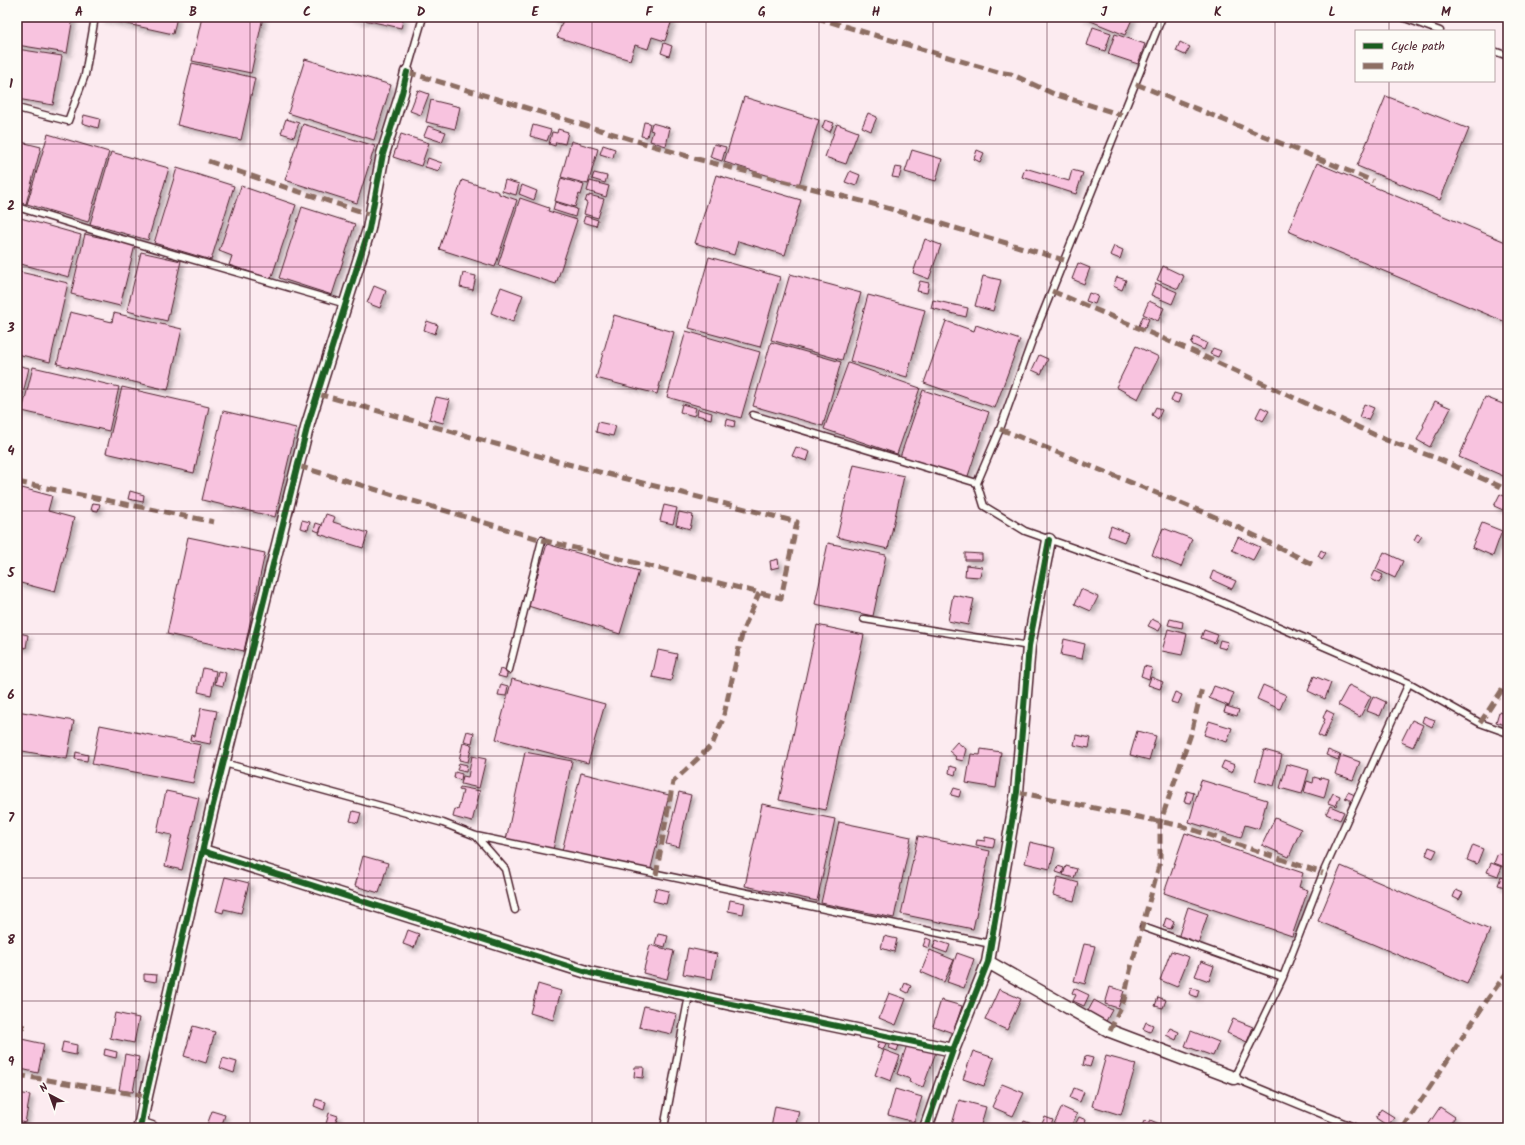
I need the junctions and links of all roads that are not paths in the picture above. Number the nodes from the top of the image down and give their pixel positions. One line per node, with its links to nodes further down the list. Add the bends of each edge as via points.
1 (96, 17): 9 (lane, via 85,75 68,121)
2 (423, 17): 8 (lane)
3 (1162, 17): 13 (lane)
4 (1402, 17): 5 (lane)
5 (1437, 30)
6 (1495, 51): 7 (lane)
7 (1508, 56)
8 (407, 72): 11 (street, via 383,154 369,229)
9 (17, 108)
10 (17, 206): 11 (lane, via 123,240)
11 (346, 304): 21 (street, via 308,424)
12 (753, 416): 13 (lane)
13 (977, 483): 15 (lane, via 984,506 1025,531)
14 (542, 540): 18 (lane)
15 (1049, 540): 17 (street); 19 (lane, via 1193,590)
16 (864, 619): 17 (lane)
17 (1029, 646): 26 (street, via 1018,792)
18 (509, 670)
19 (1409, 683): 20 (lane, via 1480,723); 28 (lane, via 1322,873)
20 (1508, 733)
21 (224, 763): 22 (lane, via 443,823); 23 (street)
22 (476, 836): 24 (lane, via 505,869); 26 (lane)
23 (203, 850): 29 (street, via 590,973); 32 (street)
24 (515, 910)
25 (1143, 927): 28 (lane)
26 (991, 944): 27 (street)
27 (988, 962): 30 (street); 31 (street, via 1110,1031)
28 (1283, 977): 31 (lane)
29 (689, 995): 30 (street); 34 (lane)
30 (953, 1050): 35 (street)
31 (1234, 1078): 36 (lane)
32 (140, 1126): 33 (street)
33 (152, 1128)
34 (664, 1128)
35 (927, 1128)
36 (1356, 1128)

